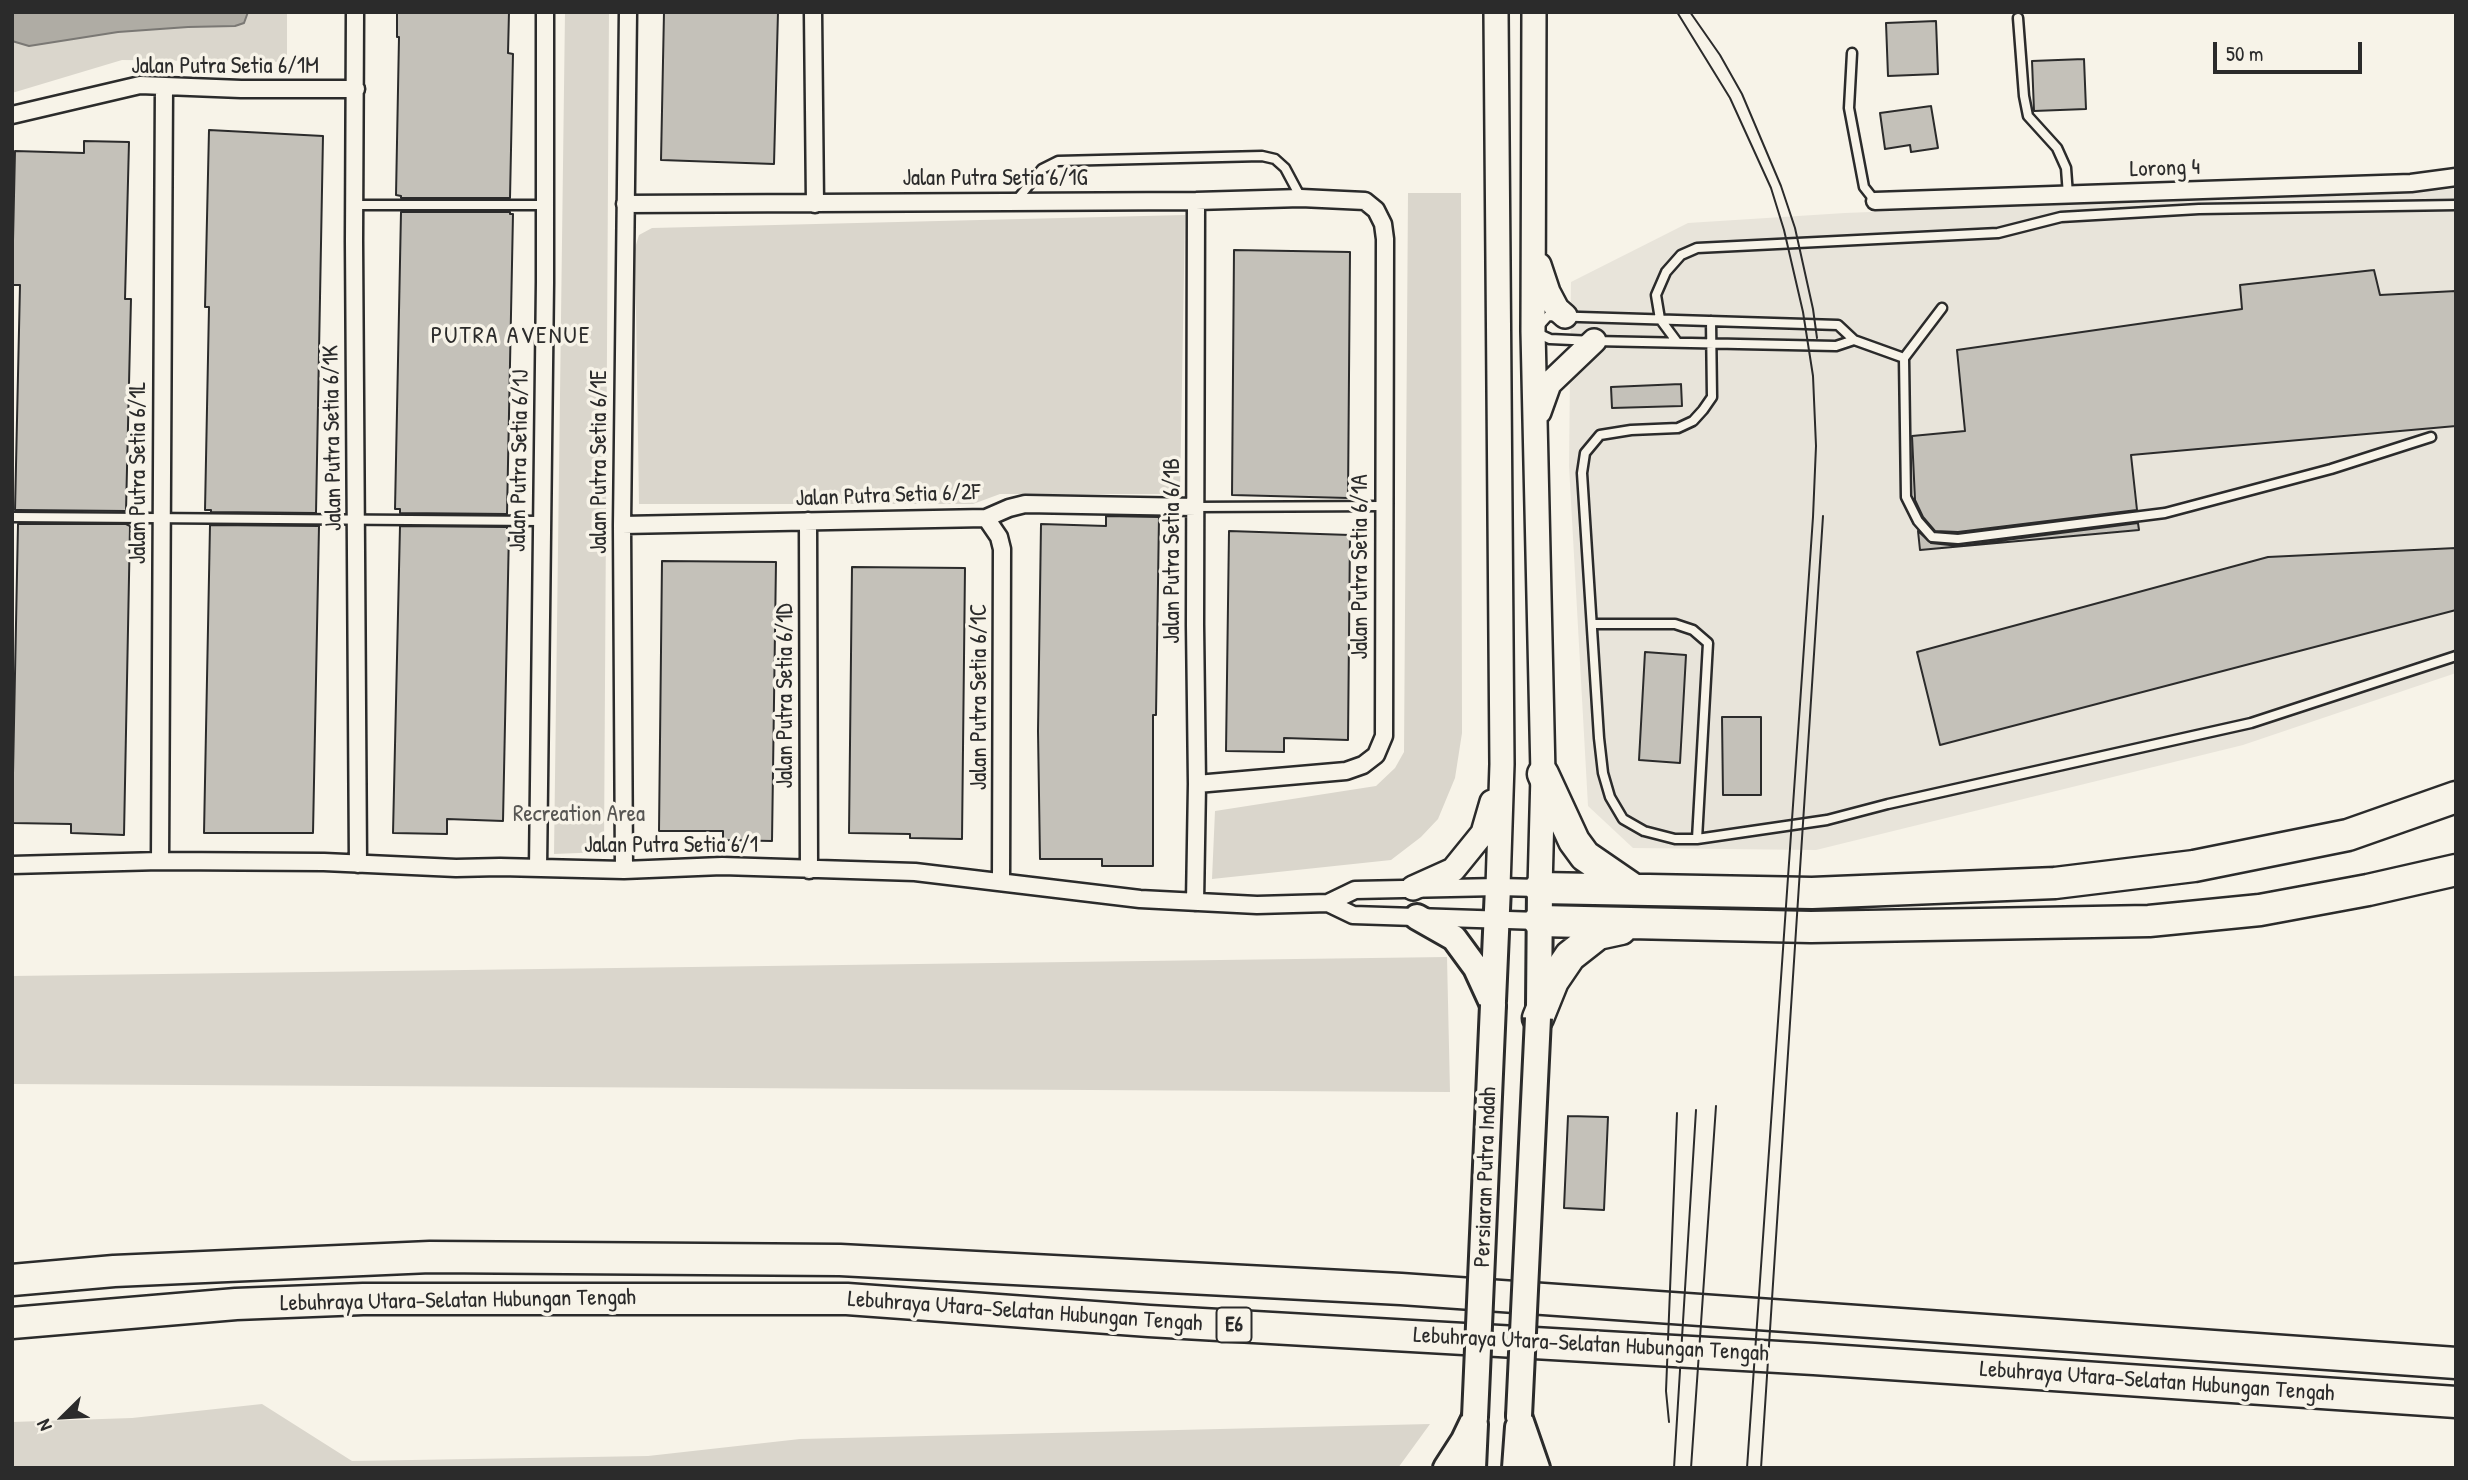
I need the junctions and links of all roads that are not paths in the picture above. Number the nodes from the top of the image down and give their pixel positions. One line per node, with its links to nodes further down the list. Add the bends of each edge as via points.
1 (355, 12): 10 (street, Jalan Putra Setia 6/1K)
2 (545, 12): 22 (street, Jalan Putra Setia 6/1J)
3 (628, 12): 19 (street, Jalan Putra Setia 6/1E)
4 (813, 12): 20 (street)
5 (1496, 12): 25 (main road)
6 (1534, 12): 24 (main road)
7 (2018, 18): 13 (lane, via 2028,116 2057,148 2066,167)
8 (1852, 53): 18 (lane, via 1851,120 1864,187)
9 (164, 86): 10 (street, Jalan Putra Setia 6/1M); 11 (street, Jalan Putra Setia 6/1M, via 140,85); 42 (street, Jalan Putra Setia 6/1L)
10 (356, 89): 21 (street, Jalan Putra Setia 6/1K)
11 (12, 115)
12 (2456, 177): 13 (street, Lorong 4, via 2411,183)
13 (2068, 195): 18 (street, Lorong 4)
14 (1301, 198): 15 (lane, via 1285,168 1262,156 1058,161 1042,169); 16 (street, Jalan Putra Setia 6/1G); 17 (street, Jalan Putra Setia 6/1G)
15 (1016, 201): 16 (street, Jalan Putra Setia 6/1G); 20 (street, Jalan Putra Setia 6/1G)
16 (1196, 201): 40 (street, Jalan Putra Setia 6/1B)
17 (1365, 201): 39 (street, Jalan Putra Setia 6/1A, via 1376,210 1385,239)
18 (1875, 201)
19 (625, 204): 20 (street, Jalan Putra Setia 6/1G); 47 (street, Jalan Putra Setia 6/1E)
20 (815, 204)
21 (355, 205): 22 (lane); 44 (street, Jalan Putra Setia 6/1K)
22 (544, 205): 45 (street, Jalan Putra Setia 6/1J)
23 (2456, 205): 28 (lane, via 2199,209 2061,218 1998,233 1697,248 1681,255 1666,272 1656,295)
24 (1533, 246): 27 (main road, via 1548,292); 30 (main road)
25 (1497, 285): 30 (main road, via 1513,312); 36 (main road)
26 (1942, 308): 35 (lane)
27 (1565, 316): 28 (lane); 30 (lane, via 1548,316)
28 (1660, 319): 29 (lane); 33 (lane)
29 (1712, 321): 31 (lane, via 1838,325); 34 (lane)
30 (1533, 331): 32 (lane, via 1550,339); 36 (main road); 37 (main road)
31 (1854, 340): 34 (lane, via 1836,346); 35 (lane)
32 (1594, 341): 33 (lane); 37 (main road, via 1549,384)
33 (1677, 342): 34 (lane)
34 (1712, 343): 48 (lane, via 1712,397 1693,421 1678,428 1600,435 1586,453 1582,473)
35 (1904, 358): 38 (lane, via 1906,497 1932,537 1958,539 2165,513)
36 (1498, 372): 50 (main road)
37 (1535, 423): 51 (main road)
38 (2431, 437)
39 (1383, 506): 40 (lane); 52 (street, Jalan Putra Setia 6/1A, via 1384,736 1376,755 1346,771)
40 (1196, 507): 43 (street, Jalan Putra Setia 6/2F, via 1026,504); 52 (street, Jalan Putra Setia 6/1B)
41 (12, 517): 42 (lane)
42 (161, 518): 44 (lane); 55 (street, Jalan Putra Setia 6/1L)
43 (986, 518): 46 (street, Jalan Putra Setia 6/2F); 62 (street, Jalan Putra Setia 6/1C, via 1002,549)
44 (357, 519): 45 (lane); 56 (street, Jalan Putra Setia 6/1K)
45 (541, 521): 58 (street, Jalan Putra Setia 6/1J)
46 (808, 522): 47 (street, Jalan Putra Setia 6/2F); 60 (street, Jalan Putra Setia 6/1D)
47 (622, 524): 59 (street, Jalan Putra Setia 6/1E)
48 (1593, 624): 54 (lane, via 1599,738 1610,797 1623,819 1644,831); 54 (lane, via 1675,624 1708,643)
49 (2456, 656): 54 (lane, via 2251,723 1826,820)
50 (1502, 764): 63 (main road); 64 (main road, via 1483,832 1453,870)
51 (1543, 774): 65 (main road); 66 (highway, via 1585,856)
52 (1197, 784): 67 (street, Jalan Putra Setia 6/1B)
53 (2456, 797): 66 (highway, via 2348,835 2194,866 2055,883 1812,893)
54 (1697, 839)
55 (160, 861): 56 (street, Jalan Putra Setia 6/1); 57 (street, Jalan Putra Setia 6/1)
56 (358, 864): 58 (street, Jalan Putra Setia 6/1)
57 (12, 865)
58 (538, 868): 59 (street, Jalan Putra Setia 6/1)
59 (624, 870): 60 (street, Jalan Putra Setia 6/1, via 722,866)
60 (809, 870): 62 (street, Jalan Putra Setia 6/1, via 915,872)
61 (2456, 870): 72 (highway, via 2260,910 2149,921)
62 (1001, 881): 67 (street, Jalan Putra Setia 6/1)
63 (1498, 887): 64 (street); 65 (street); 70 (main road, Persiaran Putra Indah)
64 (1413, 888): 68 (street, via 1355,890)
65 (1540, 888): 66 (highway); 71 (main road, Persiaran Putra Indah)
66 (1633, 889)
67 (1195, 902): 68 (street, Jalan Putra Setia 6/1)
68 (1328, 903): 69 (street, via 1353,915)
69 (1417, 917): 70 (street); 73 (main road, via 1454,939 1476,968)
70 (1496, 920): 71 (street); 73 (main road, Persiaran Putra Indah)
71 (1539, 921): 72 (highway); 74 (main road, Persiaran Putra Indah)
72 (1642, 925): 74 (highway, via 1598,934 1584,943 1560,968)
73 (1493, 1005): 80 (main road, Persiaran Putra Indah, bridge)
74 (1538, 1017): 79 (main road, Persiaran Putra Indah, bridge)
75 (12, 1280): 77 (highway, Lebuhraya Utara–Selatan Hubungan Tengah / E6, via 430,1256 840,1260 1415,1290)
76 (12, 1322): 78 (highway, Lebuhraya Utara–Selatan Hubungan Tengah / E6, via 350,1300 847,1299)
77 (2456, 1363)
78 (2456, 1402)
79 (1519, 1416): 83 (main road, Persiaran Putra Indah); 84 (main road)
80 (1475, 1417): 81 (main road); 82 (main road, Persiaran Putra Indah)
81 (1446, 1468)
82 (1473, 1468)
83 (1515, 1468)
84 (1537, 1468)

